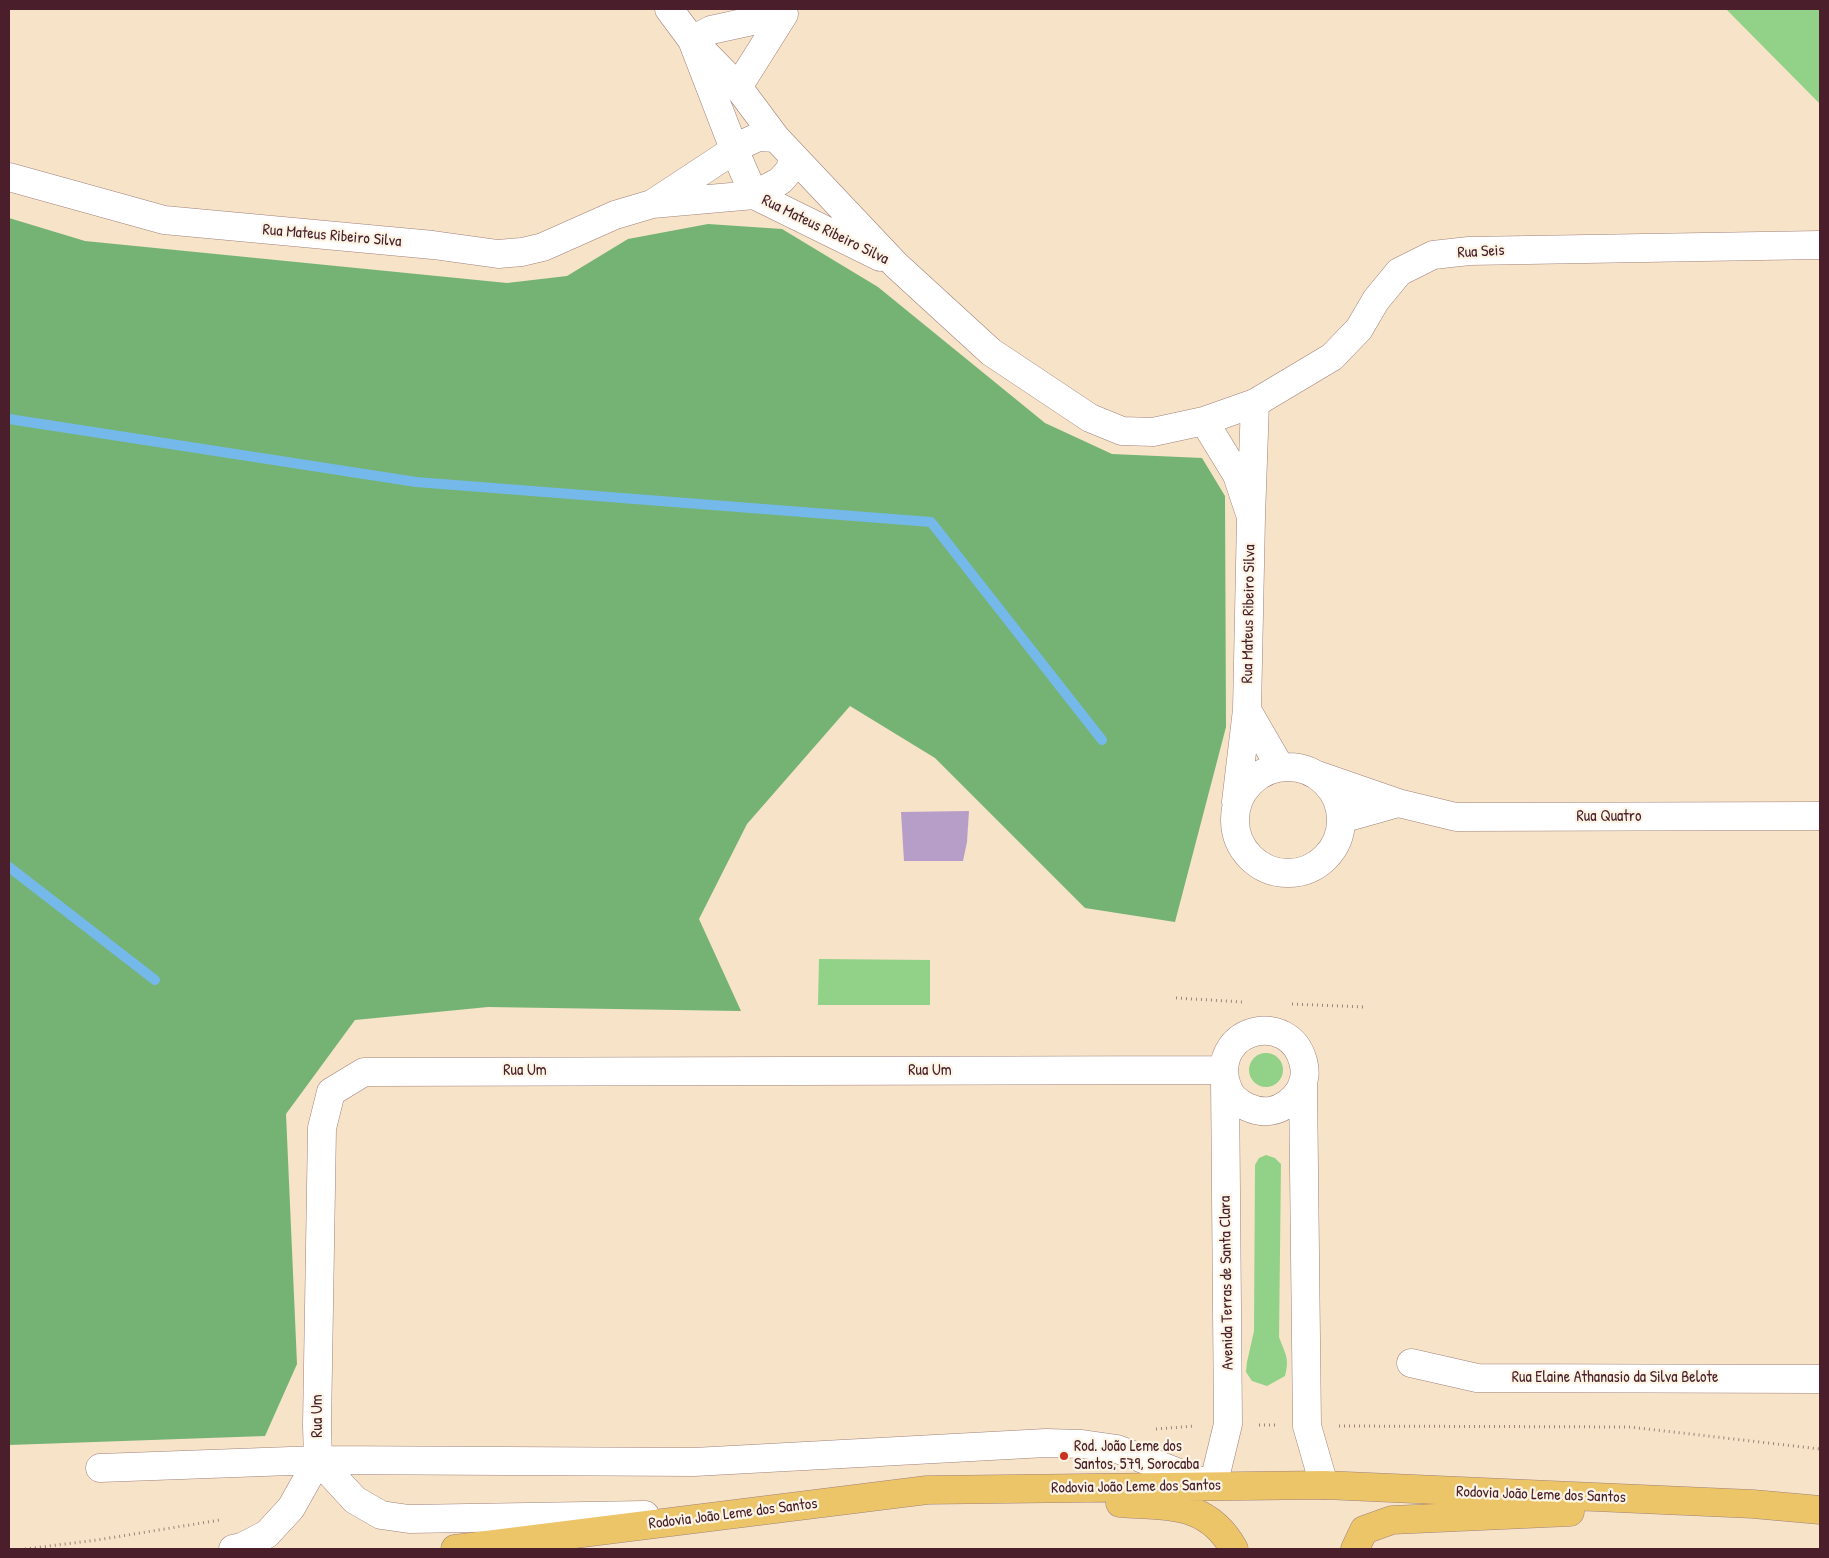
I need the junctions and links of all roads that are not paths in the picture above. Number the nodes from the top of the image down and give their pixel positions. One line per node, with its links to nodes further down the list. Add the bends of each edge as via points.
1 (669, 9): 3 (street)
2 (791, 12): 3 (street, via 711,30); 4 (street)
3 (692, 40): 4 (street, Rua Mateus Ribeiro Silva); 6 (street)
4 (738, 87): 5 (street, Rua Mateus Ribeiro Silva)
5 (784, 147): 6 (street, Rua Mateus Ribeiro Silva, via 758,137); 8 (street, Rua Mateus Ribeiro Silva, via 790,170 780,181); 11 (street, Rua Mateus Ribeiro Silva)
6 (734, 149): 8 (street); 9 (street, Rua Mateus Ribeiro Silva)
7 (9, 177): 9 (street, Rua Mateus Ribeiro Silva, via 164,220 498,254 543,247 615,215)
8 (754, 195): 9 (street, Rua Mateus Ribeiro Silva); 11 (street, Rua Mateus Ribeiro Silva)
9 (652, 204)
10 (1820, 245): 12 (street, Rua Seis, via 1469,251 1432,255 1399,272 1376,300 1359,329 1332,356)
11 (896, 265): 13 (street, Rua Mateus Ribeiro Silva, via 991,352 1090,418 1122,431 1153,432)
12 (1254, 403): 13 (street, Rua Seis); 14 (street, Rua Mateus Ribeiro Silva)
13 (1204, 421): 14 (street, Rua Mateus Ribeiro Silva, via 1236,475)
14 (1250, 517): 15 (street, Rua Mateus Ribeiro Silva)
15 (1247, 710): 16 (street); 19 (street, Rua Mateus Ribeiro Silva)
16 (1280, 767): 17 (street, via 1298,768); 19 (street, via 1265,771 1252,780)
17 (1315, 775): 18 (street, Rua Quatro); 21 (street, via 1334,793)
18 (1398, 804): 20 (street, Rua Quatro, via 1456,817); 21 (street, Rua Quatro)
19 (1236, 806): 21 (street, via 1236,830 1245,852 1270,870 1286,873 1318,864 1338,837)
20 (1820, 816)
21 (1341, 819)
22 (1224, 1075): 23 (street, via 1230,1094 1255,1110 1270,1111 1285,1106); 23 (street, via 1231,1047 1242,1036 1258,1030 1275,1032 1290,1039 1300,1052 1305,1068); 26 (street, Rua Um, via 364,1072 331,1092 322,1128); 28 (street, Avenida Terras de Santa Clara, via 1228,1424)
23 (1304, 1083): 29 (street, via 1308,1426)
24 (1411, 1363): 25 (street, Rua Elaine Athanasio da Silva Belote, via 1478,1378)
25 (1820, 1379)
26 (318, 1460): 27 (street); 28 (street, via 694,1462 1064,1443 1117,1449); 33 (street, via 355,1500 381,1515 409,1519); 34 (street, Rua Um, via 291,1508 267,1534)
27 (100, 1468)
28 (1213, 1486): 29 (main road, Rodovia João Leme dos Santos); 30 (main road, Rodovia João Leme dos Santos)
29 (1324, 1486): 31 (main road, Rodovia João Leme dos Santos)
30 (966, 1490): 33 (main road, Rodovia João Leme dos Santos, via 927,1490); 36 (main road, via 1183,1508 1213,1522)
31 (1754, 1504): 32 (main road, Rodovia João Leme dos Santos); 37 (main road, via 1392,1520 1364,1530)
32 (1820, 1510)
33 (734, 1514): 35 (main road, Rodovia João Leme dos Santos)
34 (233, 1549)
35 (455, 1549)
36 (1234, 1549)
37 (1354, 1549)

